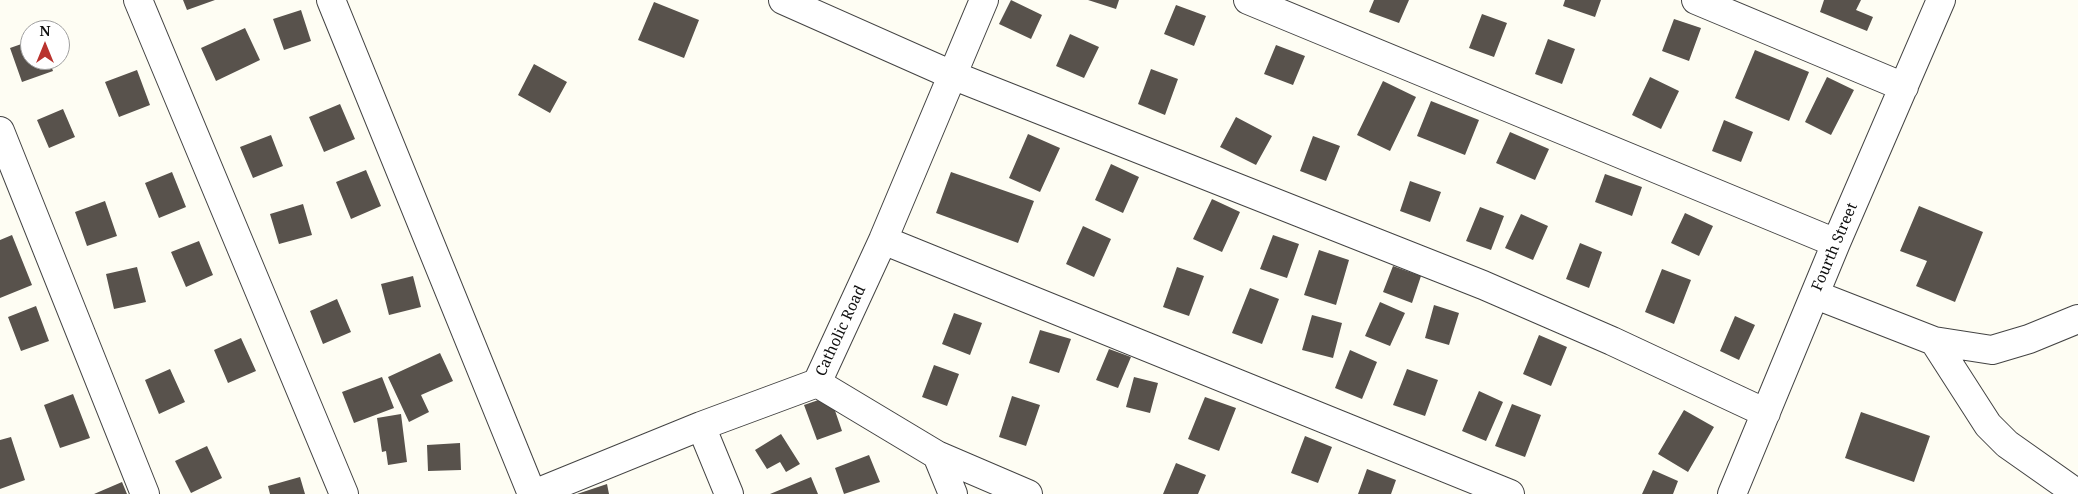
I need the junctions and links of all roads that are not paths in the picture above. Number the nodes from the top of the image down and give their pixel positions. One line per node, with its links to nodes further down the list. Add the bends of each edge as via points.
1 (138, 0): 21 (street)
2 (331, 0): 22 (street)
3 (783, 0): 8 (street)
4 (984, 0): 8 (street, Catholic Road)
5 (1248, 0): 12 (street)
6 (1696, 0): 9 (street)
7 (1940, 0): 9 (street, Fourth Street)
8 (952, 75): 11 (street, Catholic Road); 17 (street, via 1483,286 1612,341)
9 (1904, 87): 12 (street, Fourth Street)
10 (0, 131): 20 (street)
11 (883, 240): 16 (street, Catholic Road); 26 (street)
12 (1836, 243): 13 (street, Fourth Street)
13 (1816, 295): 15 (street); 17 (street, Fourth Street)
14 (2078, 319): 15 (street, via 1992,350)
15 (1934, 341): 28 (street, via 1988,425 2006,444)
16 (817, 382): 18 (street, Catholic Road); 19 (street)
17 (1766, 413): 27 (street, Fourth Street)
18 (701, 426): 22 (street, Catholic Road); 23 (street)
19 (937, 455): 24 (street); 25 (street)
20 (145, 494)
21 (344, 494)
22 (533, 494)
23 (729, 494)
24 (953, 494)
25 (1028, 494)
26 (1510, 494)
27 (1732, 494)
28 (2078, 494)

